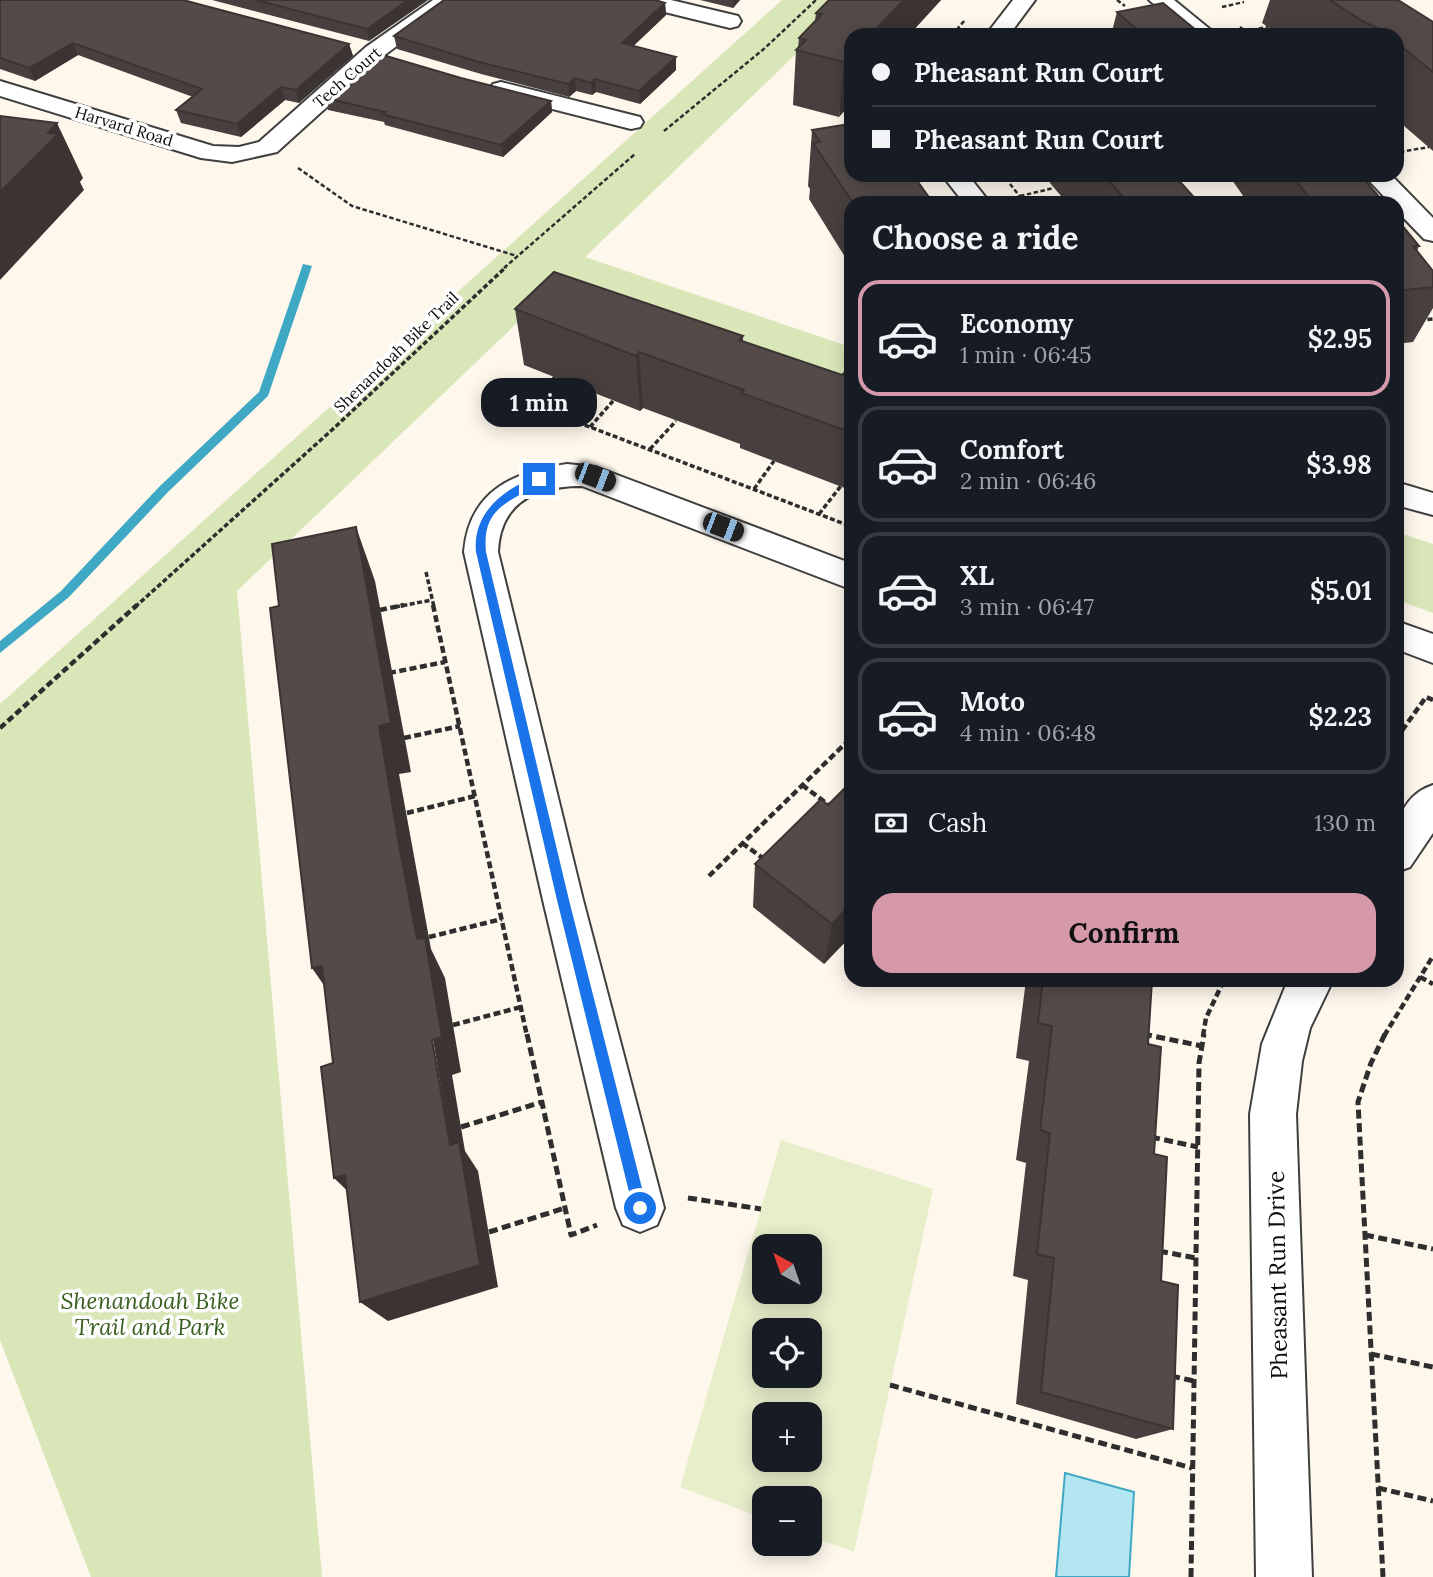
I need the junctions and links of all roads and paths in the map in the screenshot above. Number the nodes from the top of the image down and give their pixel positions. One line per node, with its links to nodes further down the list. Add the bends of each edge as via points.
1 (447, 0): 14 (street, Tech Court)
2 (644, 0): 8 (street)
3 (816, 0): 21 (path, via 758,55)
4 (1024, 0): 10 (street)
5 (1160, 0): 11 (street)
6 (1244, 2): 7 (path)
7 (1214, 8)
8 (730, 21)
9 (1268, 27): 12 (path)
10 (1003, 28)
11 (1197, 28)
12 (1262, 28)
13 (348, 45): 14 (street)
14 (374, 52): 15 (street); 24 (street, Tech Court)
15 (398, 59)
16 (485, 85): 19 (street)
17 (0, 88): 18 (street, Harvard Road)
18 (61, 107): 20 (street); 24 (street, Harvard Road, via 210,153 225,156)
19 (631, 122)
20 (28, 124)
21 (661, 133)
22 (1429, 147): 25 (path)
23 (642, 149): 35 (path, Shenandoah Bike Trail)
24 (259, 151): 35 (path, via 352,206)
25 (1404, 151)
26 (960, 182): 30 (street)
27 (1009, 182): 31 (path)
28 (1384, 182): 32 (street)
29 (1054, 188): 31 (path)
30 (972, 196)
31 (1020, 196)
32 (1397, 196)
33 (1404, 203): 34 (street)
34 (1433, 233)
35 (517, 256): 62 (path, Shenandoah Bike Trail, via 333,429)
36 (1433, 319): 37 (path)
37 (1409, 321)
38 (555, 377): 40 (path, via 544,388)
39 (585, 391): 40 (path)
40 (576, 399): 43 (path, via 561,416)
41 (613, 401): 43 (path)
42 (676, 421): 44 (path)
43 (590, 427): 44 (path)
44 (650, 449): 47 (path)
45 (774, 461): 47 (path)
46 (844, 482): 50 (path)
47 (754, 489): 50 (path)
48 (1404, 495): 49 (street)
49 (1433, 504)
50 (820, 514): 51 (path)
51 (844, 524)
52 (426, 572): 54 (path)
53 (844, 574): 91 (street, via 585,475 565,474 524,485 495,505 484,522 481,552)
54 (432, 600): 55 (path); 58 (path)
55 (380, 610)
56 (1404, 637): 57 (street)
57 (1433, 649)
58 (445, 662): 59 (path); 61 (path)
59 (381, 674)
60 (1433, 701): 63 (path, via 1426,697)
61 (460, 726): 64 (path); 67 (path)
62 (0, 728)
63 (1404, 728)
64 (404, 738)
65 (844, 745): 66 (path)
66 (803, 785): 70 (path); 71 (path)
67 (475, 796): 69 (path); 75 (path)
68 (1433, 801): 72 (street)
69 (407, 813)
70 (841, 814)
71 (743, 843): 73 (path); 74 (path)
72 (1404, 843)
73 (775, 867)
74 (709, 876)
75 (502, 919): 76 (path); 82 (path)
76 (429, 937)
77 (1433, 957): 78 (path)
78 (1420, 976): 79 (path); 94 (path, via 1377,1046 1358,1101)
79 (1433, 985)
80 (1221, 987): 85 (path, via 1206,1018)
81 (1308, 987): 107 (street, Pheasant Run Drive, via 1286,1030 1273,1114)
82 (521, 1007): 83 (path); 86 (path)
83 (453, 1025)
84 (1135, 1033): 85 (path)
85 (1202, 1046): 89 (path)
86 (542, 1102): 87 (path); 90 (path)
87 (461, 1126)
88 (1138, 1134): 89 (path)
89 (1198, 1147): 97 (path)
90 (565, 1208): 91 (path, via 571,1235); 93 (path)
91 (640, 1208): 92 (path, via 679,1197)
92 (761, 1209)
93 (489, 1231)
94 (1365, 1235): 95 (path); 98 (path)
95 (1433, 1249)
96 (1157, 1251): 97 (path)
97 (1196, 1258): 101 (path)
98 (1371, 1354): 99 (path); 104 (path)
99 (1433, 1367)
100 (1161, 1374): 101 (path)
101 (1194, 1381): 103 (path)
102 (890, 1385): 103 (path)
103 (1192, 1468): 106 (path)
104 (1378, 1488): 105 (path); 108 (path)
105 (1433, 1501)
106 (1191, 1577)
107 (1284, 1577)
108 (1383, 1577)

